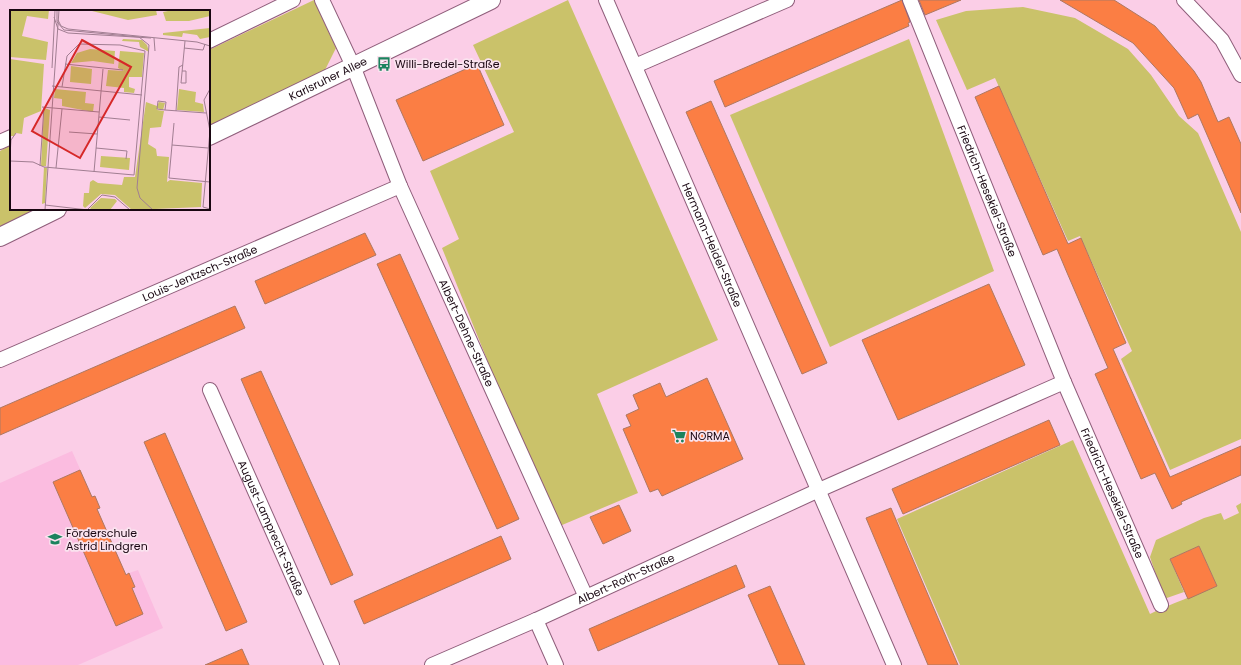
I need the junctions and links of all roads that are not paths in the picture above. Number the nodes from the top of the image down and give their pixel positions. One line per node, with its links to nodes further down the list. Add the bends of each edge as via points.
1 (293, 0): 8 (street)
2 (322, 0): 9 (street)
3 (490, 0): 9 (street, Karlsruher Allee)
4 (606, 0): 10 (street, Hermann-Heidel-Straße)
5 (787, 0): 10 (street)
6 (910, 0): 19 (street, Friedrich-Hesekiel-Straße)
7 (1184, 0): 11 (street, via 1222,40)
8 (210, 41)
9 (353, 66): 12 (street, Karlsruher Allee); 15 (street, Albert-Dehne-Straße)
10 (635, 66): 21 (street, Hermann-Heidel-Straße)
11 (1241, 75)
12 (210, 136)
13 (10, 137): 14 (street)
14 (0, 142)
15 (400, 186): 18 (street, Louis-Jentzsch-Straße); 22 (street, Albert-Dehne-Straße)
16 (55, 210): 17 (street)
17 (0, 236)
18 (0, 360)
19 (1064, 382): 21 (street); 23 (street, Friedrich-Hesekiel-Straße)
20 (210, 390): 25 (street, August-Lamprecht-Straße)
21 (819, 490): 22 (street, Albert-Roth-Straße); 28 (street, Hermann-Heidel-Straße)
22 (586, 596): 24 (street, Albert-Roth-Straße)
23 (1161, 606)
24 (536, 620): 26 (street, Albert-Roth-Straße); 27 (street)
25 (332, 665)
26 (432, 665)
27 (556, 665)
28 (894, 665)

